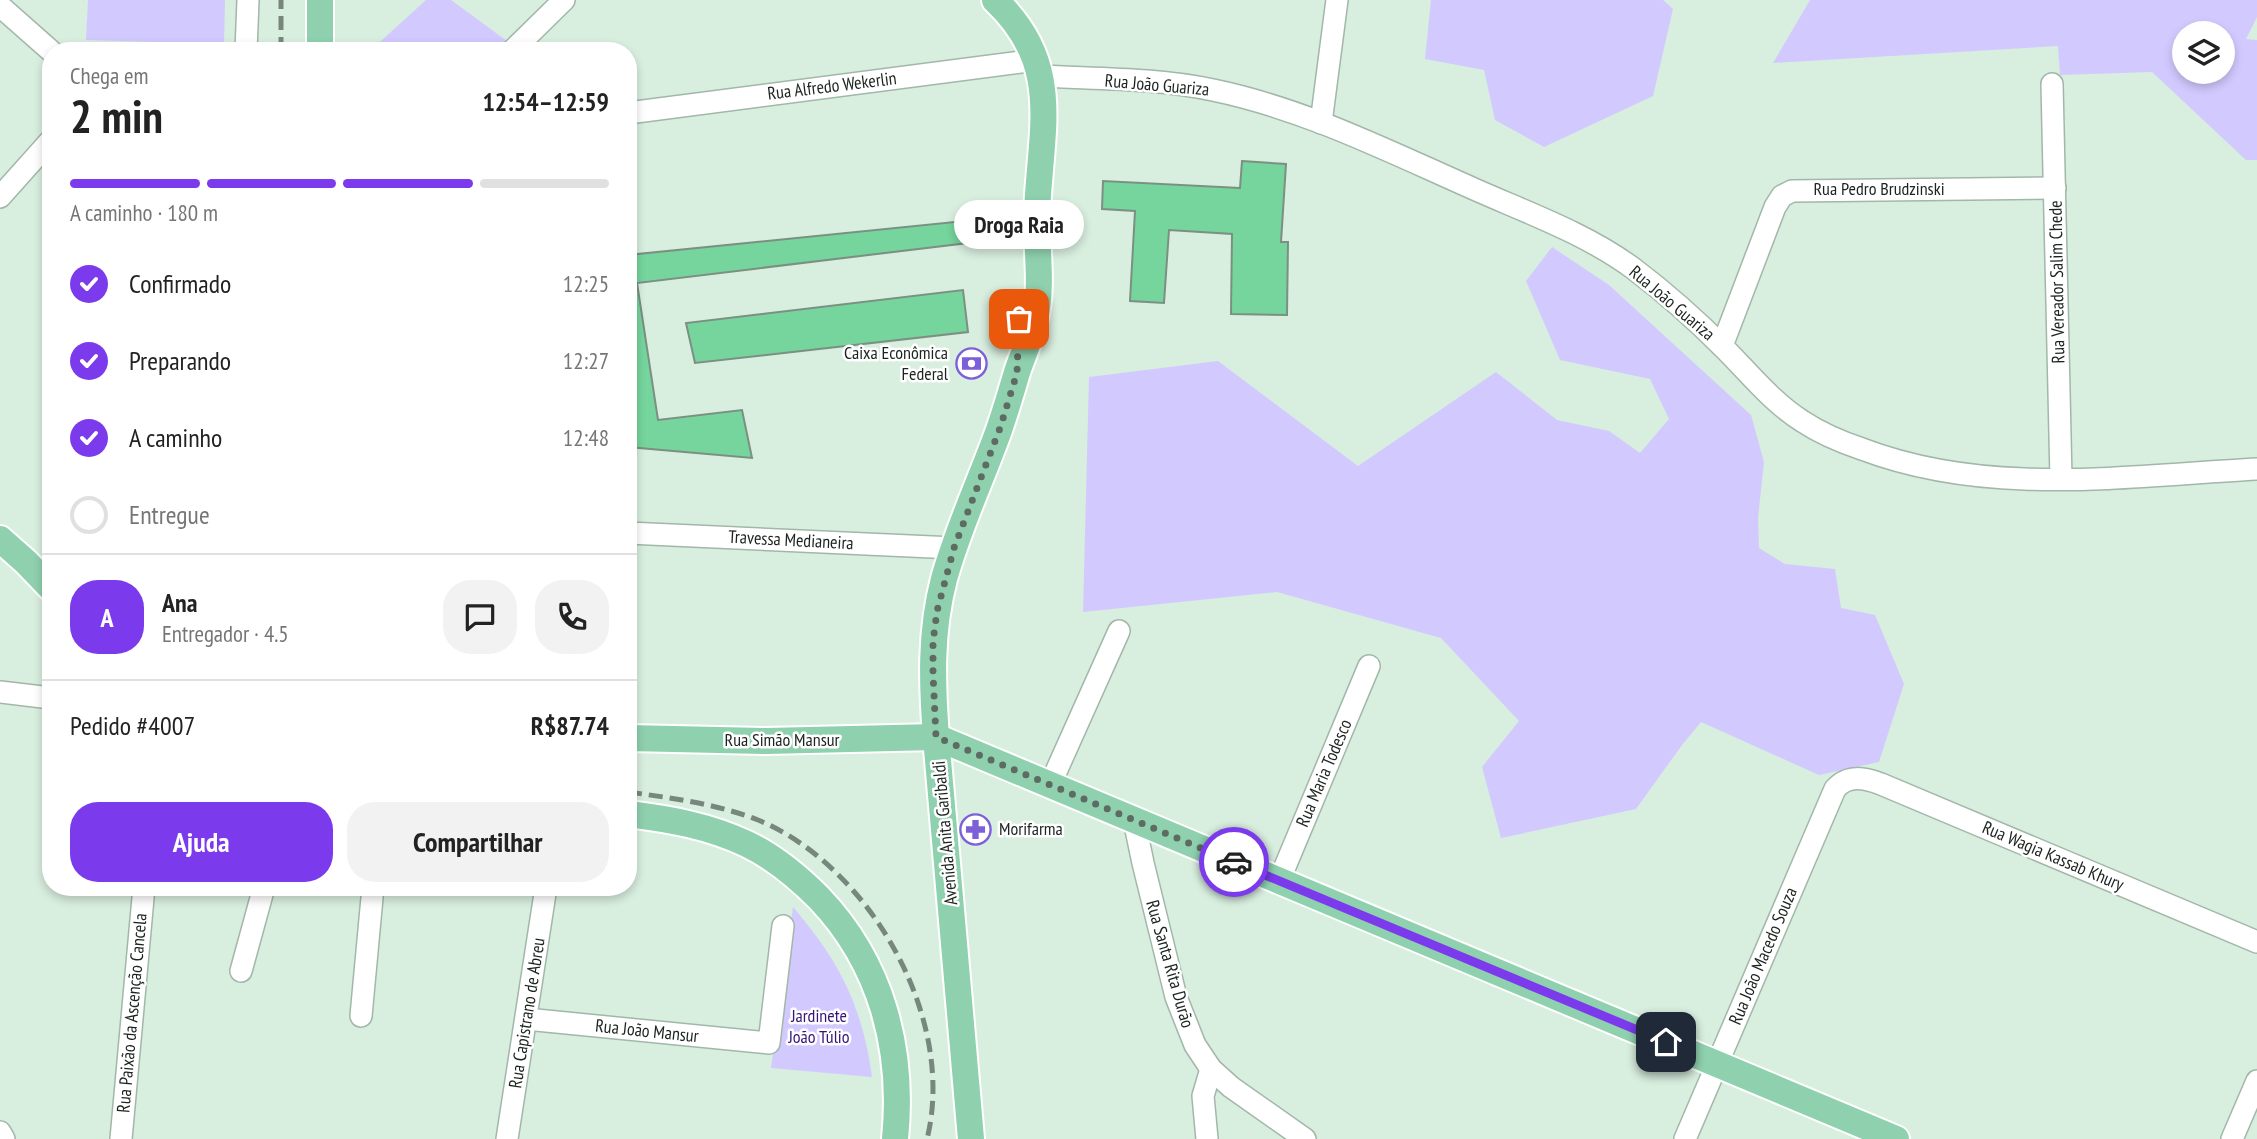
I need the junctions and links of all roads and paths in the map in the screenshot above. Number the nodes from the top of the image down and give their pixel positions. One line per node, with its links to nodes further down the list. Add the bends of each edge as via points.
1 (248, 0): 7 (street)
2 (320, 0): 8 (main road)
3 (564, 0): 9 (street)
4 (1337, 0): 14 (street)
5 (1004, 4): 11 (main road, Avenida Anita Garibaldi)
6 (0, 6): 10 (street)
7 (246, 42)
8 (320, 42)
9 (521, 42)
10 (42, 43)
11 (1039, 68): 13 (street, Rua Alfredo Wekerlin); 14 (street, Rua João Guariza, via 1191,86); 23 (main road, Avenida Anita Garibaldi, via 1044,108 1035,319)
12 (2052, 84): 16 (street, Rua Vereador Salim Chede)
13 (637, 112)
14 (1321, 123): 18 (street, Rua João Guariza, via 1587,241 1660,289)
15 (42, 150): 17 (street)
16 (2055, 188): 18 (street, Rua Pedro Brudzinski, via 1792,191 1775,207); 20 (street, Rua Vereador Salim Chede)
17 (0, 197)
18 (1722, 346): 20 (street, Rua João Guariza, via 1800,420 1862,449 1955,474)
19 (2257, 469): 20 (street, Rua João Guariza)
20 (2061, 479)
21 (637, 533): 23 (street, Travessa Medianeira)
22 (0, 539): 24 (main road)
23 (954, 548): 31 (main road, Avenida Anita Garibaldi, via 933,642)
24 (26, 562): 25 (main road); 26 (main road)
25 (42, 573)
26 (42, 579)
27 (1119, 631): 34 (street)
28 (1370, 666): 38 (street, Rua Maria Todesco)
29 (0, 692): 30 (street)
30 (42, 697)
31 (936, 737): 32 (main road, Rua Simão Mansur); 34 (main road); 57 (main road, Avenida Anita Garibaldi)
32 (637, 738)
33 (1848, 779): 44 (street, Rua Wagia Kassab Khury, via 1881,784); 48 (street, Rua João Macedo Souza, via 1835,789)
34 (1050, 785): 36 (main road)
35 (637, 815): 56 (main road, via 675,820 748,844 774,859 830,909 854,941 885,1009 898,1080)
36 (1134, 820): 38 (main road); 49 (street, Rua Santa Rita Durão, via 1177,997 1195,1045)
37 (637, 830): 55 (main road, via 681,837 735,856 788,891 828,933 861,992 870,1021 881,1084)
38 (1279, 881): 48 (main road)
39 (143, 896): 53 (street, Rua Paixão da Ascenção Cancela)
40 (262, 896): 45 (street)
41 (372, 896): 46 (street)
42 (545, 896): 47 (street, Rua Capistrano de Abreu)
43 (783, 926): 47 (street, Rua João Mansur, via 769,1043)
44 (2257, 942)
45 (241, 971)
46 (360, 1016)
47 (526, 1019): 54 (street, Rua Capistrano de Abreu)
48 (1717, 1064): 60 (street, Rua João Macedo Souza); 61 (main road)
49 (1211, 1069): 58 (street, via 1203,1096); 59 (street, Rua Santa Rita Durão)
50 (2257, 1081): 62 (street)
51 (0, 1132): 52 (street)
52 (4, 1139)
53 (121, 1139)
54 (507, 1139)
55 (877, 1139)
56 (895, 1139)
57 (971, 1139)
58 (1207, 1139)
59 (1305, 1139)
60 (1685, 1139)
61 (1896, 1139)
62 (2232, 1139)

